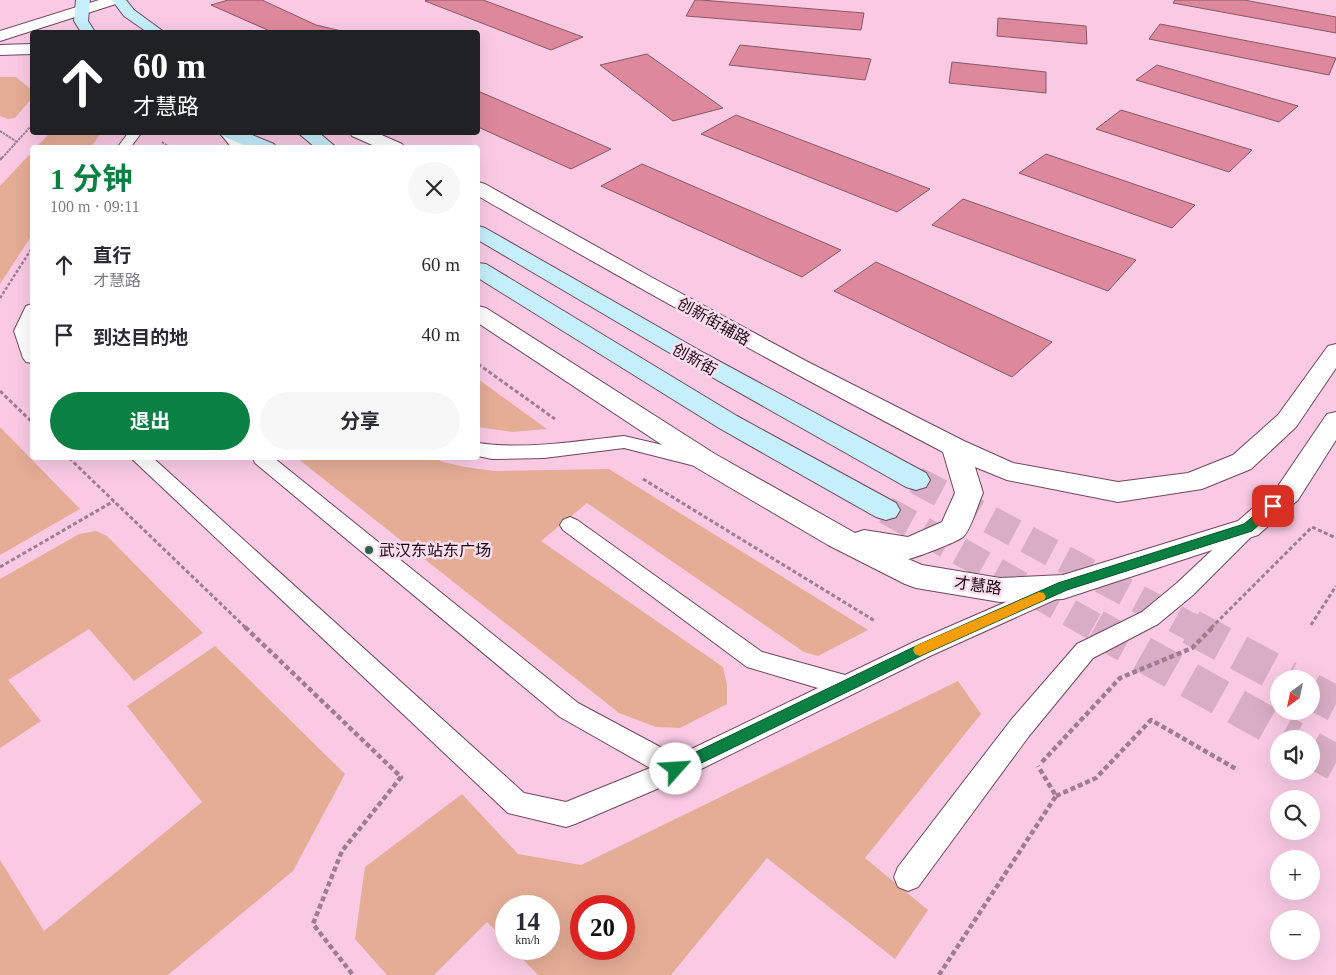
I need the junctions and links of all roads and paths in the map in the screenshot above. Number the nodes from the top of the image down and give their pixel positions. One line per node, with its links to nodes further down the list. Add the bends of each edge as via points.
1 (114, 0): 3 (street)
2 (119, 0): 6 (main road)
3 (83, 3): 4 (street); 5 (main road, via 81,21); 7 (street)
4 (0, 26)
5 (87, 30)
6 (153, 30)
7 (0, 36)
8 (30, 49): 9 (street)
9 (0, 50)
10 (30, 127): 16 (path)
11 (0, 131): 16 (path)
12 (231, 135): 17 (street)
13 (236, 135): 18 (main road)
14 (310, 135): 19 (main road)
15 (365, 135): 20 (street)
16 (17, 142): 21 (path)
17 (239, 145)
18 (260, 145)
19 (324, 145)
20 (389, 145)
21 (0, 160)
22 (480, 189): 36 (street, 创新街辅路, via 771,352)
23 (480, 233): 43 (main road, 创新街, via 714,370)
24 (30, 251): 26 (path)
25 (480, 270): 45 (main road, via 728,422)
26 (0, 298)
27 (30, 314): 30 (lane, via 22,332)
28 (480, 314): 41 (street)
29 (1336, 351): 36 (street, via 1287,420 1242,462 1192,482 1118,492 1007,471)
30 (30, 353)
31 (480, 365): 35 (path)
32 (0, 391): 33 (path)
33 (30, 420)
34 (1336, 420): 47 (street, 才慧路, via 1288,493)
35 (563, 425)
36 (955, 447): 48 (street, via 969,493 953,529 910,548)
37 (480, 450): 41 (lane, via 544,451 624,442)
38 (71, 460): 44 (path)
39 (142, 460): 56 (lane, via 517,804 566,815)
40 (264, 460): 56 (lane, via 569,710)
41 (706, 461): 48 (street)
42 (642, 478): 53 (path)
43 (916, 480)
44 (114, 501): 50 (path); 60 (path, via 401,777 342,851 313,924)
45 (886, 510)
46 (570, 525): 55 (lane, via 755,660)
47 (1248, 528): 52 (street, 才慧路); 59 (lane, via 1150,618 1085,651 1020,728)
48 (838, 537): 52 (street, 才慧路, via 916,576 1000,590)
49 (1336, 538): 58 (path, via 1312,527 1192,648 1120,678 1037,767)
50 (0, 567)
51 (1336, 586): 54 (path)
52 (1063, 587): 55 (lane)
53 (875, 622)
54 (1311, 625)
55 (846, 686): 56 (lane)
56 (676, 769)
57 (1238, 770): 58 (path, via 1151,720 1096,778)
58 (1056, 796): 61 (path)
59 (908, 877)
60 (353, 975)
61 (939, 975)

